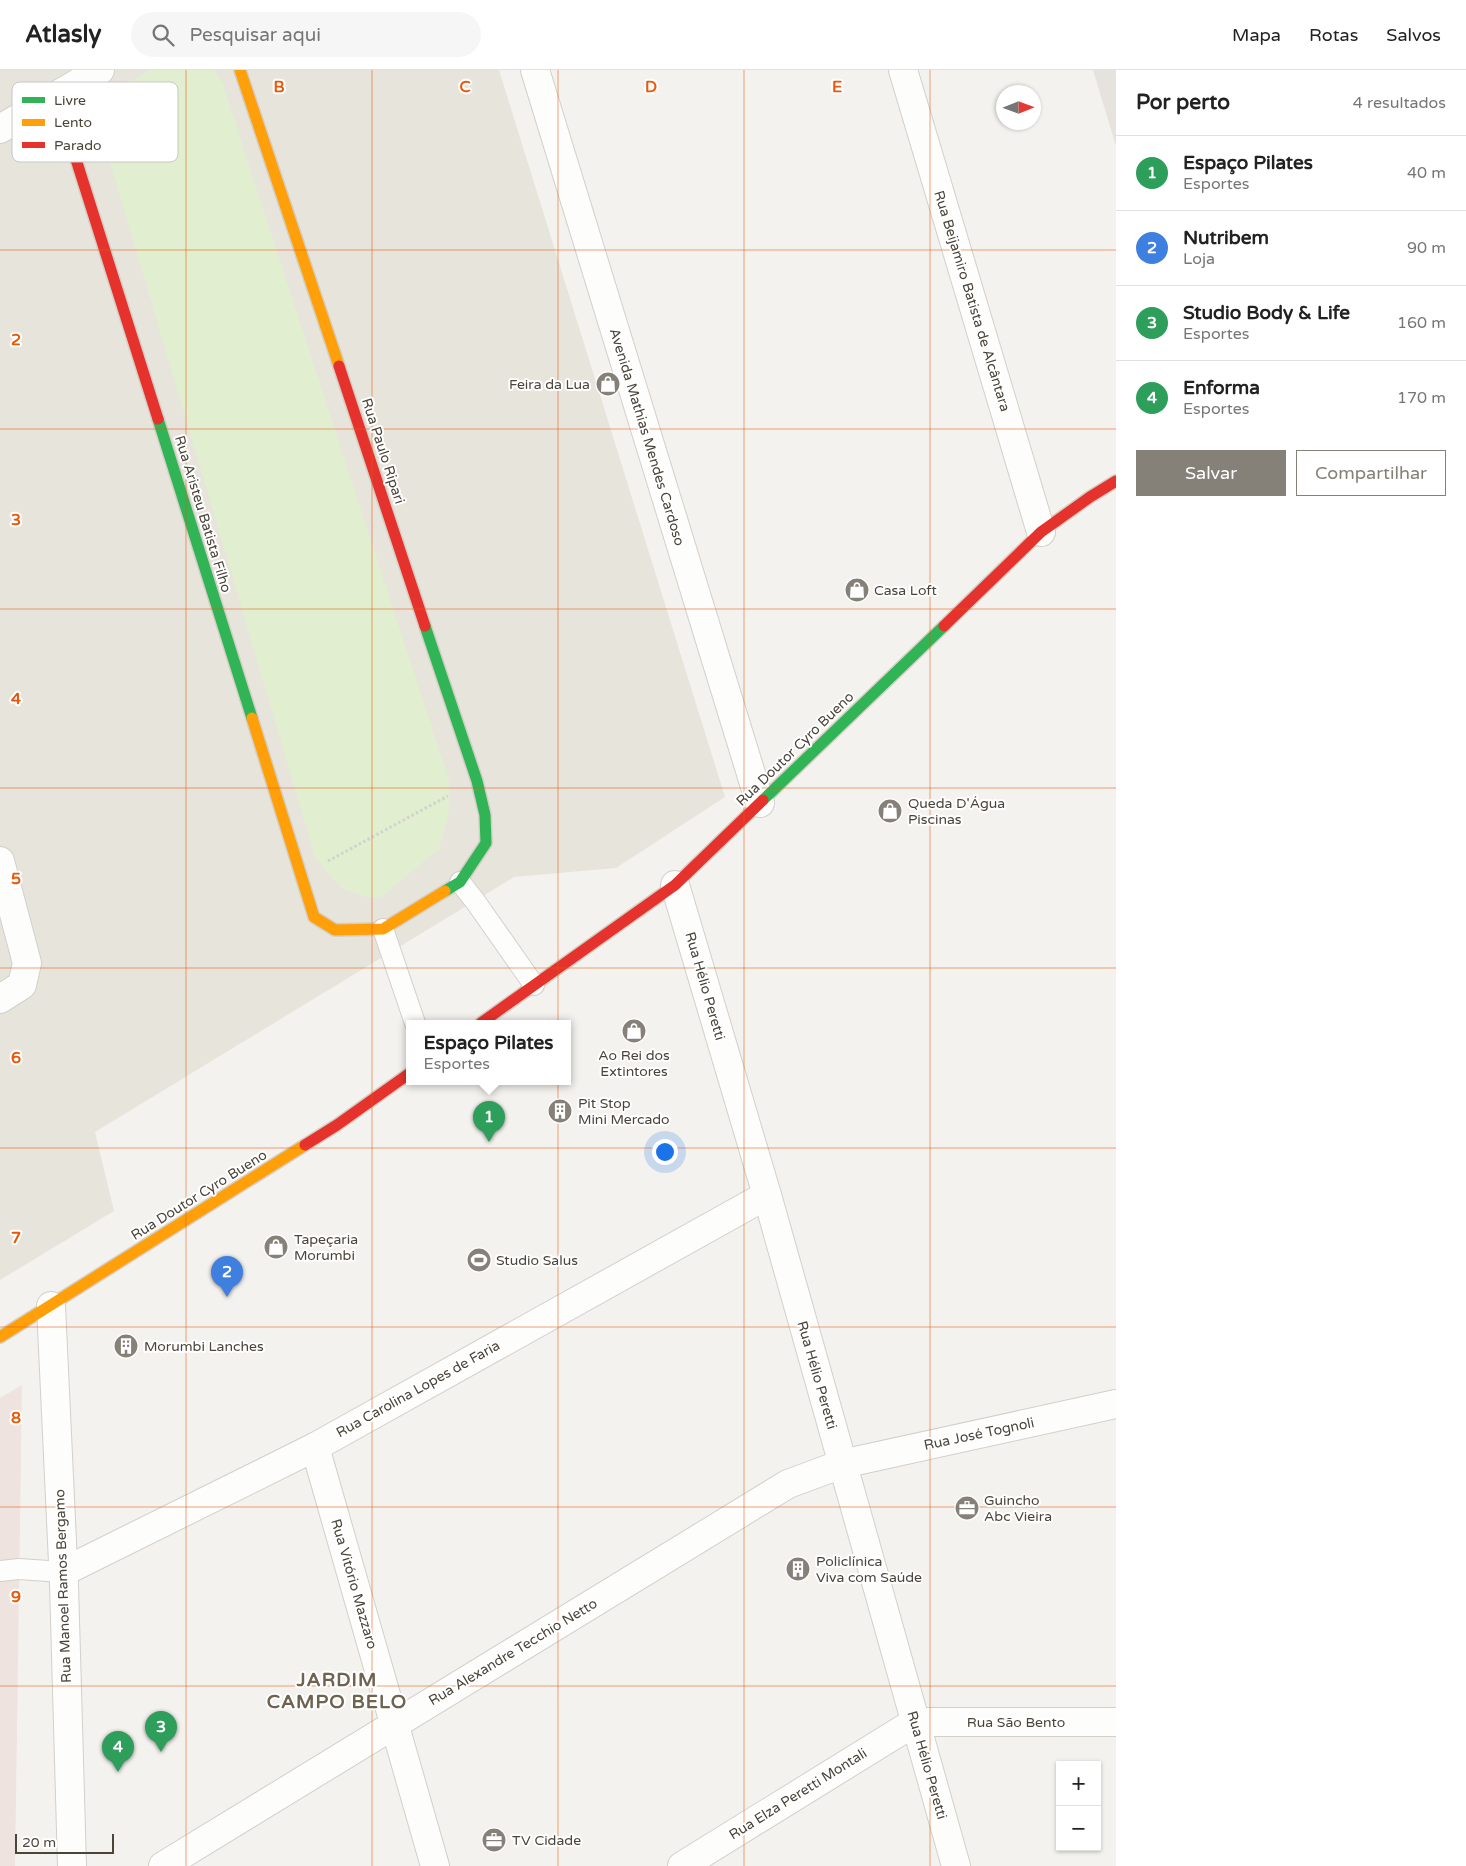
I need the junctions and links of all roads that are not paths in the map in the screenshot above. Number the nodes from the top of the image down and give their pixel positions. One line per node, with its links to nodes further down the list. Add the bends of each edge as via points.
1 (100, 70): 5 (street)
2 (240, 70): 13 (street, Rua Paulo Ripari, via 477,781 485,815 486,843)
3 (534, 70): 11 (street, Avenida Mathias Mendes Cardoso)
4 (903, 70): 10 (street, Rua Beijamiro Batista de Alcântara)
5 (80, 82)
6 (12, 123): 7 (street)
7 (0, 130)
8 (77, 162): 15 (street, Rua Aristeu Batista Filho, via 314,917 335,930)
9 (1116, 481): 10 (street, Rua Doutor Cyro Bueno)
10 (1041, 532): 11 (street, Rua Doutor Cyro Bueno)
11 (760, 803): 14 (street, Rua Doutor Cyro Bueno)
12 (0, 861): 17 (street, via 27,964)
13 (460, 882): 15 (street); 16 (lane)
14 (675, 885): 16 (street, Rua Doutor Cyro Bueno); 21 (street, Rua Hélio Peretti)
15 (382, 929): 18 (lane)
16 (534, 985): 19 (street, Rua Doutor Cyro Bueno)
17 (11, 992)
18 (414, 1020)
19 (485, 1020)
20 (406, 1077): 22 (street, Rua Doutor Cyro Bueno, via 337,1125)
21 (767, 1195): 25 (street, Rua Carolina Lopes de Faria); 26 (street, Rua Hélio Peretti)
22 (51, 1306): 23 (street, Rua Doutor Cyro Bueno); 28 (street, Rua Manoel Ramos Bergamo)
23 (0, 1337)
24 (1116, 1404): 26 (street, Rua José Tognoli)
25 (315, 1447): 28 (street, Rua Carolina Lopes de Faria); 31 (street, Rua Vitório Mazzaro)
26 (842, 1464): 29 (street, Rua Hélio Peretti); 31 (street, Rua Alexandre Tecchio Netto, via 788,1484)
27 (0, 1571): 28 (lane, via 19,1568)
28 (63, 1572): 32 (street, Rua Manoel Ramos Bergamo)
29 (915, 1722): 30 (street, Rua São Bento); 35 (street, Rua Elza Peretti Montali); 36 (street, Rua Hélio Peretti)
30 (1116, 1722)
31 (394, 1724): 33 (street, Rua Alexandre Tecchio Netto); 34 (street, Rua Vitório Mazzaro)
32 (72, 1866)
33 (163, 1866)
34 (435, 1866)
35 (682, 1866)
36 (956, 1866)

